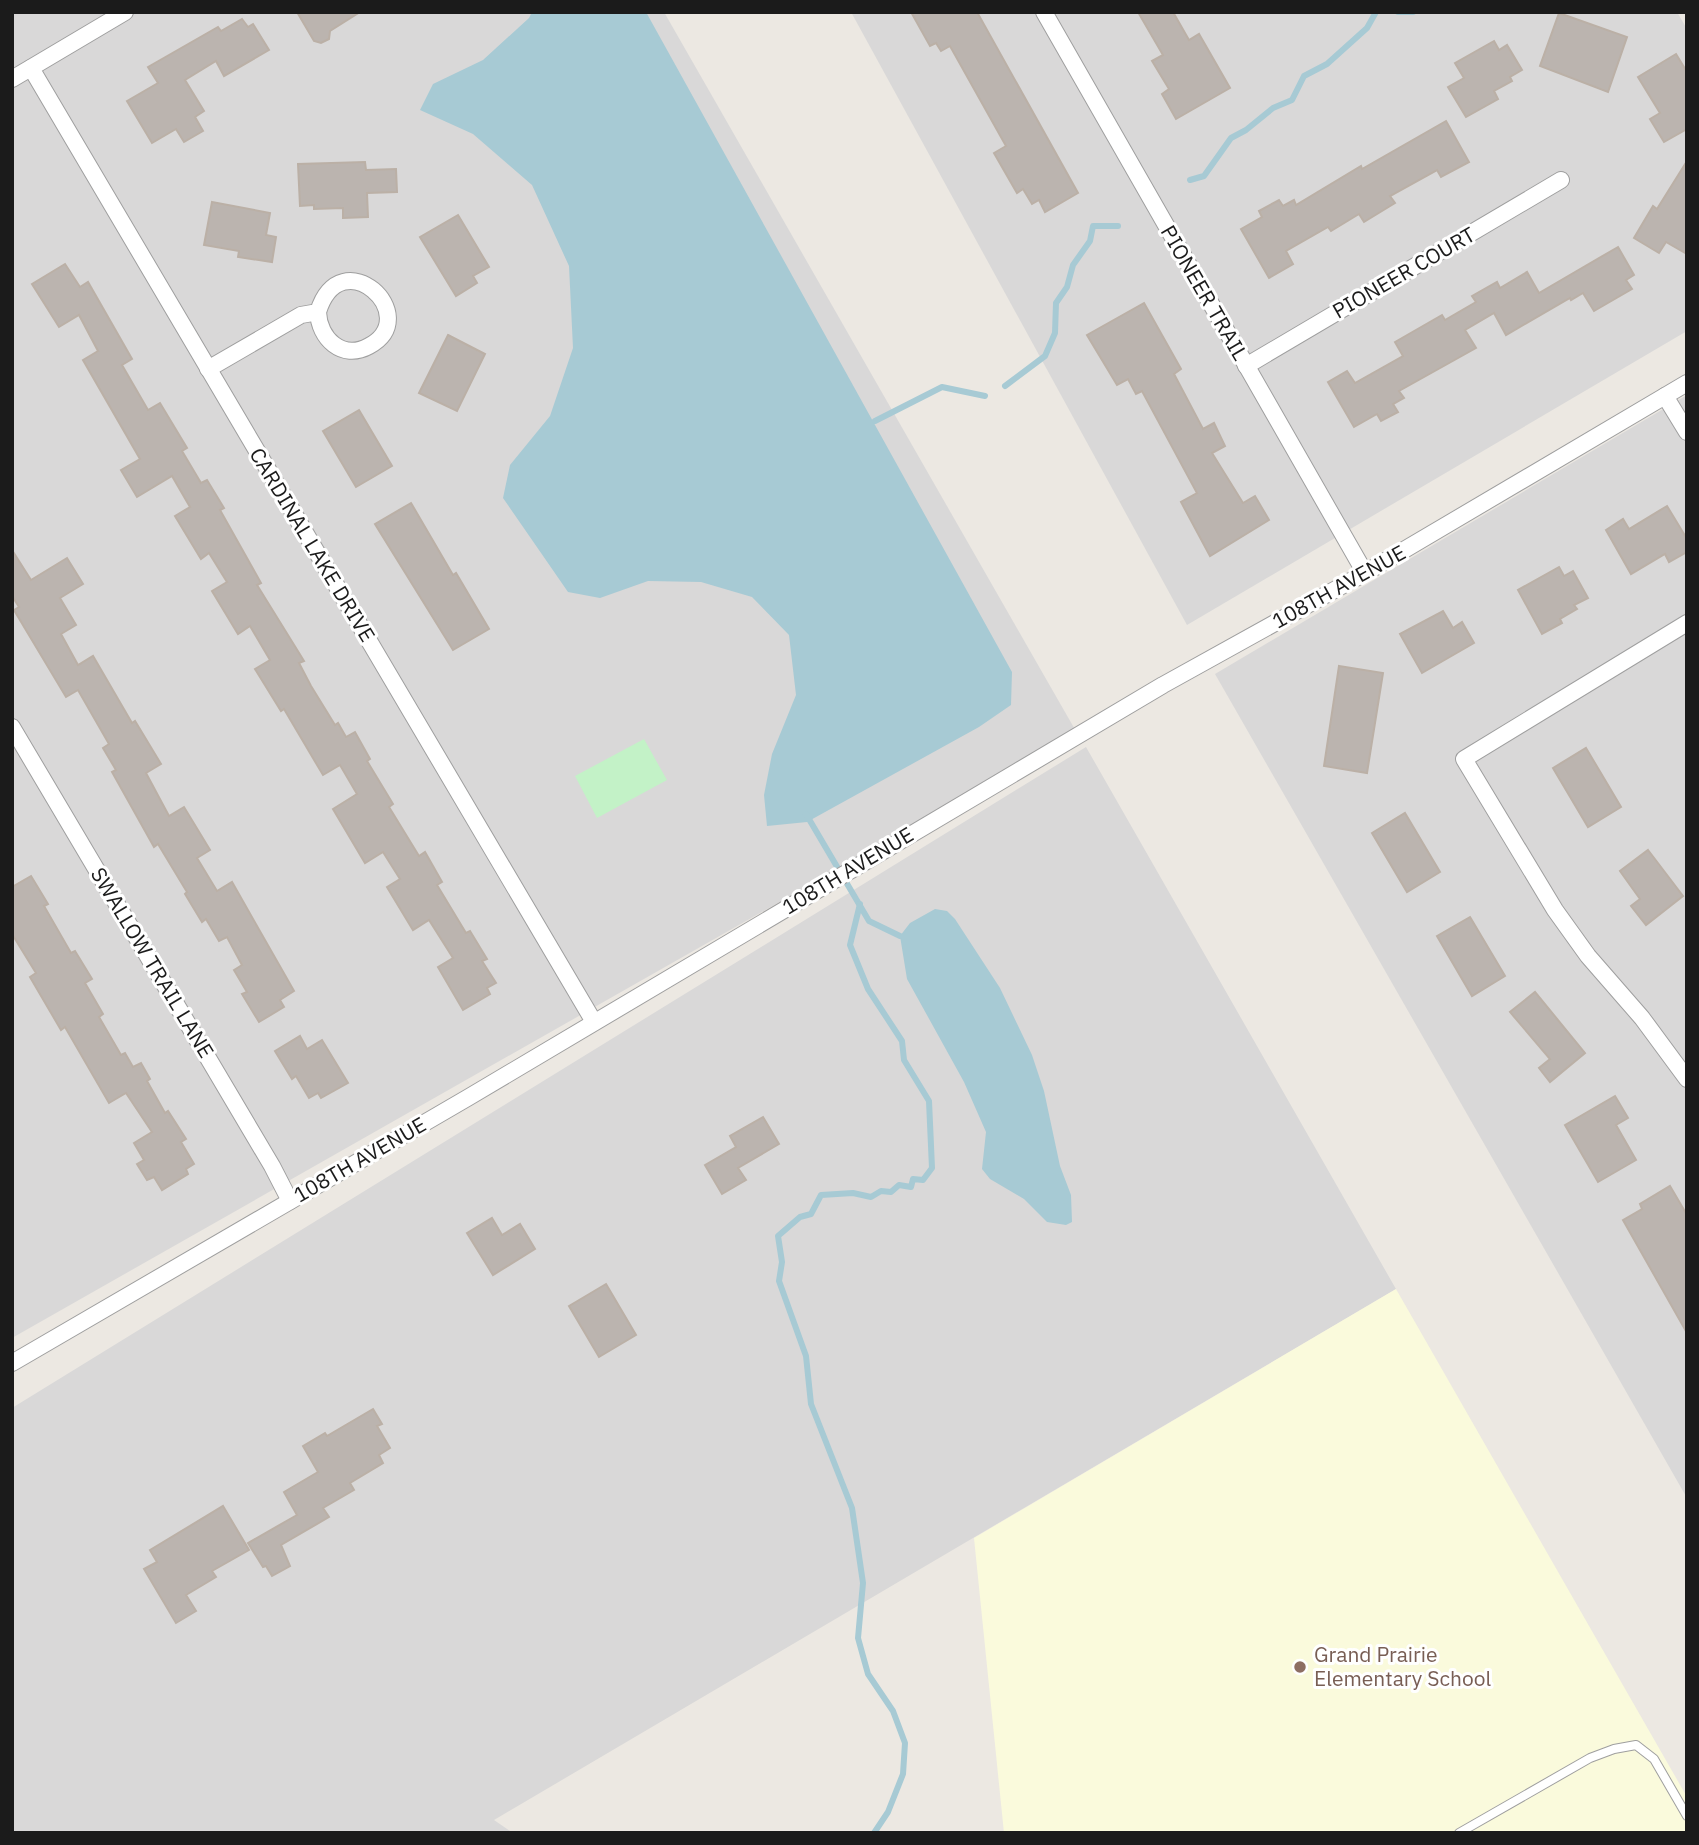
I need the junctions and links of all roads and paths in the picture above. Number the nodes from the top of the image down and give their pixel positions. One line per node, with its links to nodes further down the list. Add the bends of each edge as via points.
1 (125, 12): 3 (street)
2 (1044, 12): 7 (street, PIONEER TRAIL)
3 (31, 68): 4 (street); 8 (street, CARDINAL LAKE DRIVE)
4 (12, 79)
5 (1561, 180): 7 (street, PIONEER COURT)
6 (318, 312): 6 (street, via 323,335 331,344 354,351 375,343 387,313 379,293 349,281 329,290); 8 (street, via 301,315)
7 (1246, 366): 12 (street, PIONEER TRAIL)
8 (208, 369): 15 (street, CARDINAL LAKE DRIVE)
9 (1687, 383): 10 (street, 108TH AVENUE)
10 (1665, 396): 11 (street); 12 (street, 108TH AVENUE)
11 (1687, 432)
12 (1365, 573): 15 (street, 108TH AVENUE, via 1163,685)
13 (1687, 623): 16 (street, via 1464,760 1555,910)
14 (12, 727): 17 (street, SWALLOW TRAIL LANE)
15 (594, 1022): 17 (street, 108TH AVENUE)
16 (1687, 1079)
17 (290, 1201): 18 (street, 108TH AVENUE)
18 (12, 1363)
19 (1687, 1816): 20 (lane, via 1654,1759 1636,1745 1590,1758)
20 (1459, 1833)

